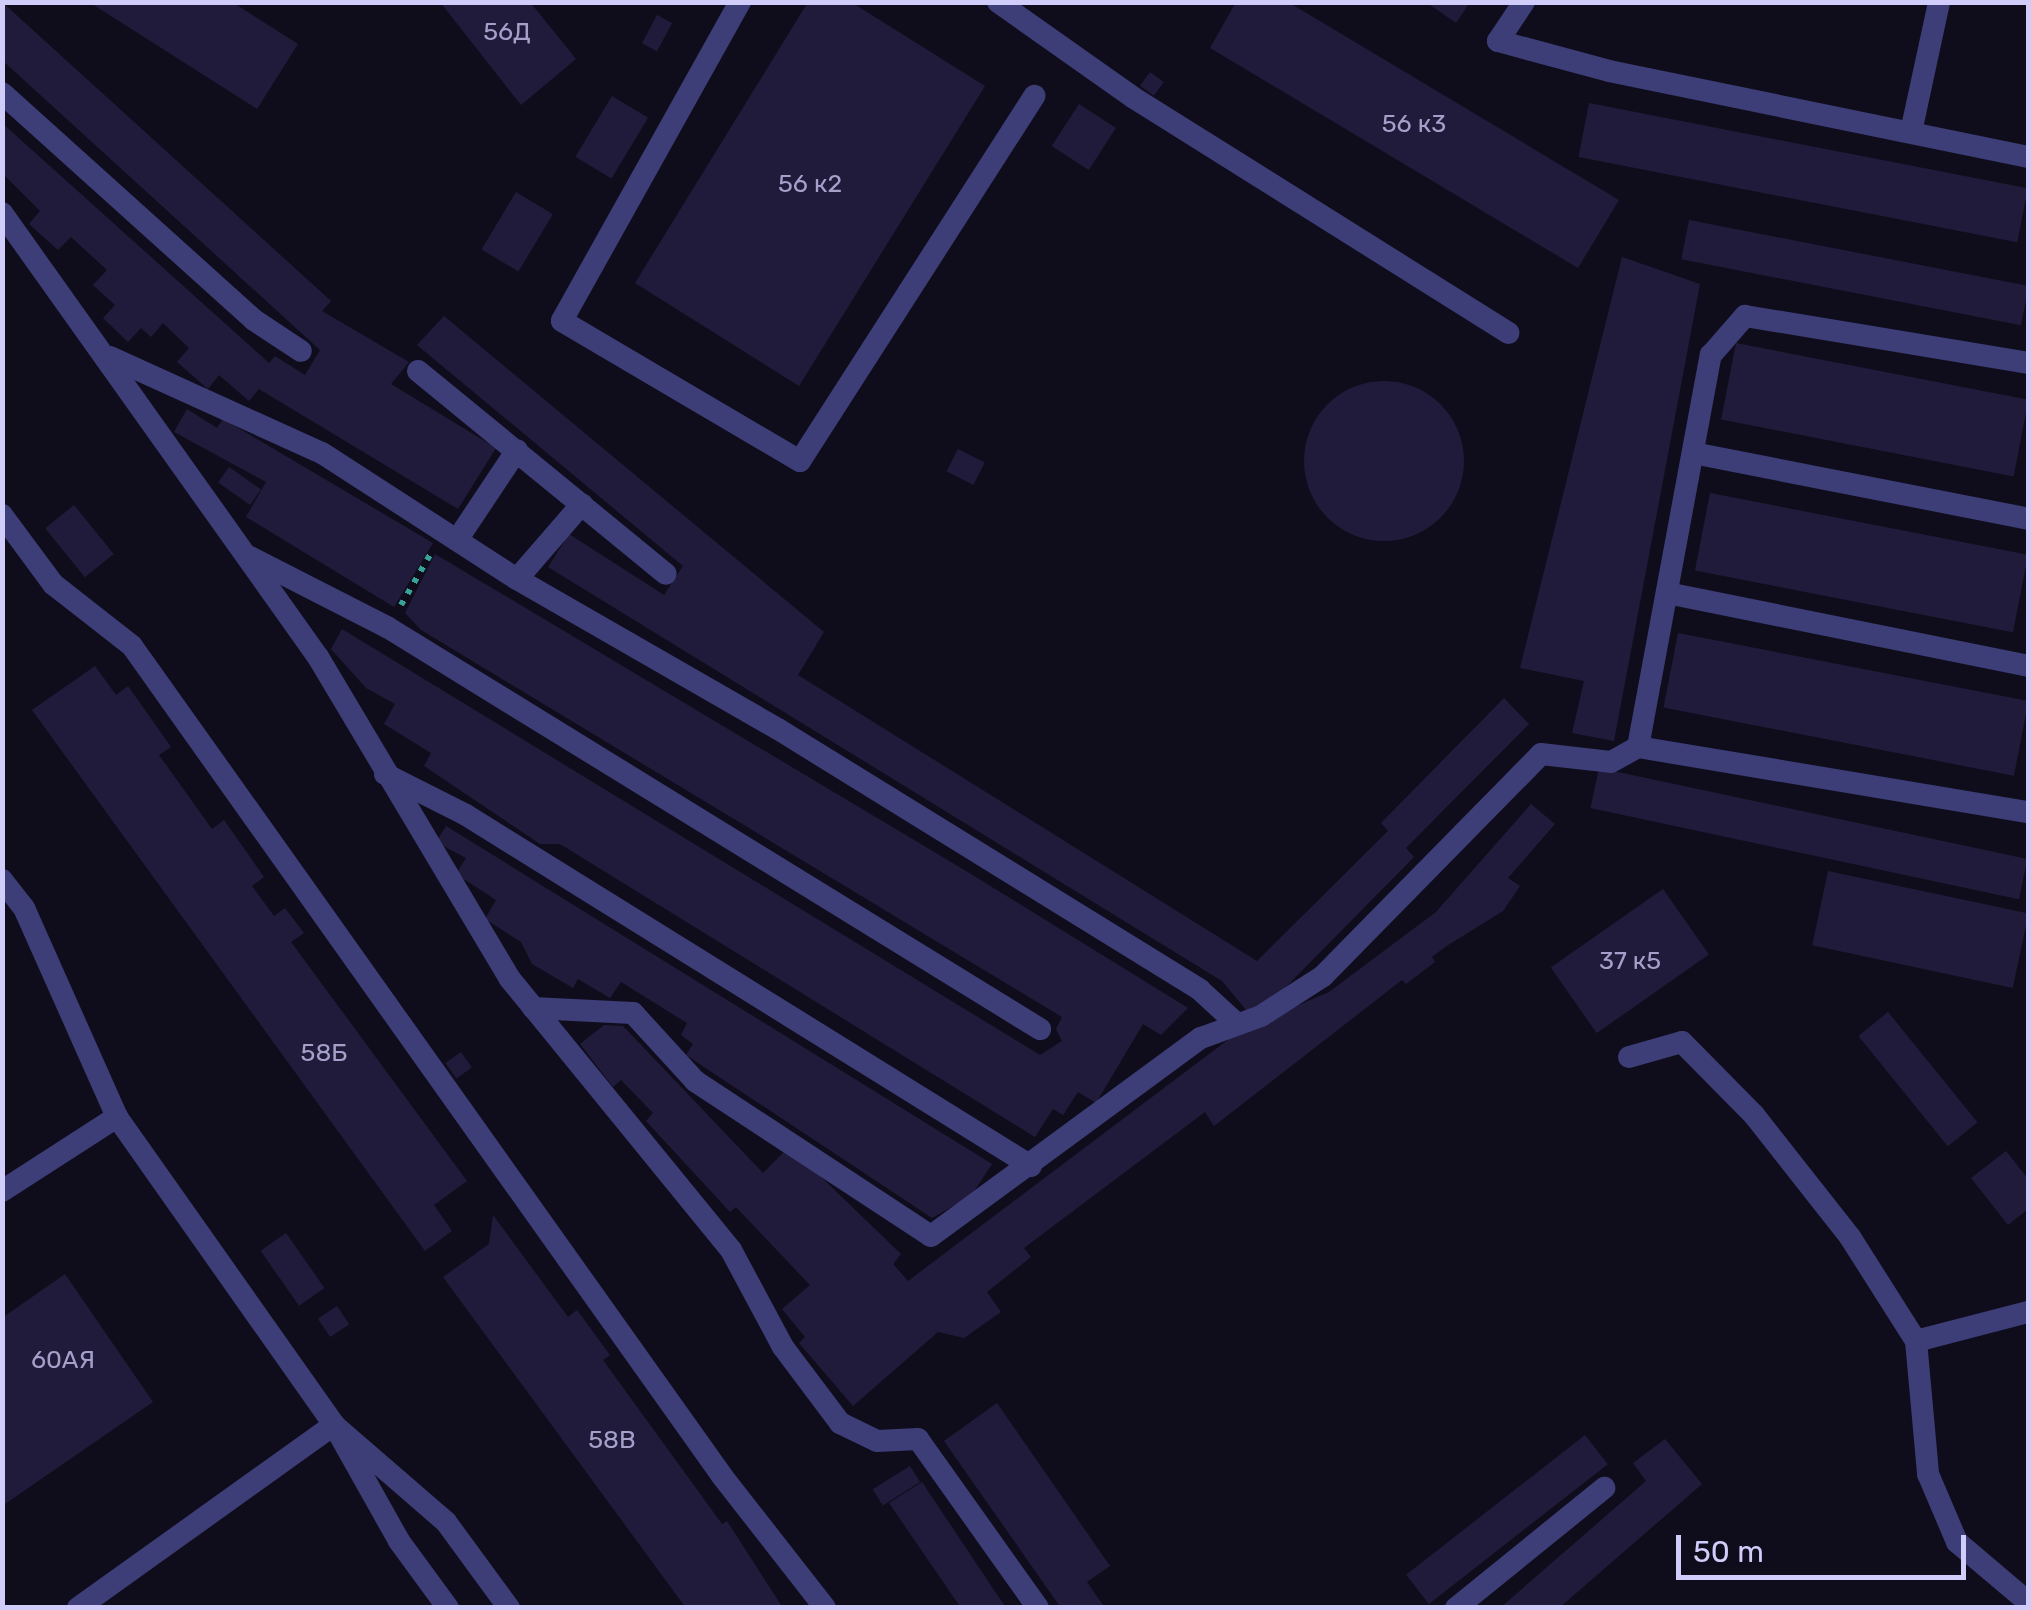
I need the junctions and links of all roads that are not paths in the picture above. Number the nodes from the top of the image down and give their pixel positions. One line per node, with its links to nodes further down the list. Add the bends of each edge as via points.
1 (740, 2): 6 (lane, via 562,321 800,461)
2 (1524, 2): 7 (lane, via 1498,40 1609,71)
3 (1939, 2): 7 (lane)
4 (1004, 4): 10 (lane, via 1134,98)
5 (2, 93): 11 (lane, via 254,320)
6 (1034, 96)
7 (1911, 132): 8 (lane)
8 (2028, 157)
9 (2, 213): 12 (lane)
10 (1508, 333)
11 (301, 352)
12 (107, 355): 20 (lane, via 322,454); 21 (lane)
13 (2028, 364): 16 (lane, via 1744,316 1711,355)
14 (418, 371): 15 (lane)
15 (517, 450): 17 (lane); 20 (lane)
16 (1693, 452): 19 (lane); 24 (lane)
17 (582, 504): 22 (lane); 23 (lane)
18 (2, 515): 45 (lane, via 52,584 132,646 710,1460)
19 (2028, 519)
20 (450, 536): 23 (lane)
21 (247, 556): 27 (lane, via 318,656); 32 (lane, via 387,627)
22 (666, 574)
23 (517, 579): 31 (lane, via 812,750 1200,990)
24 (1667, 593): 25 (lane); 26 (lane)
25 (2028, 666)
26 (1638, 747): 28 (lane); 31 (lane, via 1611,762 1541,754 1323,976 1261,1016)
27 (386, 774): 30 (lane, via 443,876); 35 (lane, via 466,815)
28 (2028, 812)
29 (2, 880): 34 (lane, via 24,908)
30 (533, 1008): 35 (lane, via 634,1013 695,1082 932,1236); 46 (lane, via 731,1250 783,1348 840,1423 877,1441 918,1439)
31 (1234, 1021): 35 (lane, via 1201,1038)
32 (1040, 1029)
33 (1629, 1057): 38 (lane, via 1682,1042 1754,1115 1850,1237)
34 (117, 1117): 36 (lane); 39 (lane)
35 (1031, 1166)
36 (2, 1191)
37 (2028, 1312): 38 (lane)
38 (1916, 1341): 41 (lane, via 1928,1474 1957,1542)
39 (334, 1425): 42 (lane); 43 (lane, via 399,1541); 44 (lane, via 446,1522)
40 (1604, 1488): 47 (lane)
41 (2028, 1602)
42 (78, 1608)
43 (448, 1608)
44 (509, 1608)
45 (825, 1608)
46 (1038, 1608)
47 (1456, 1608)

